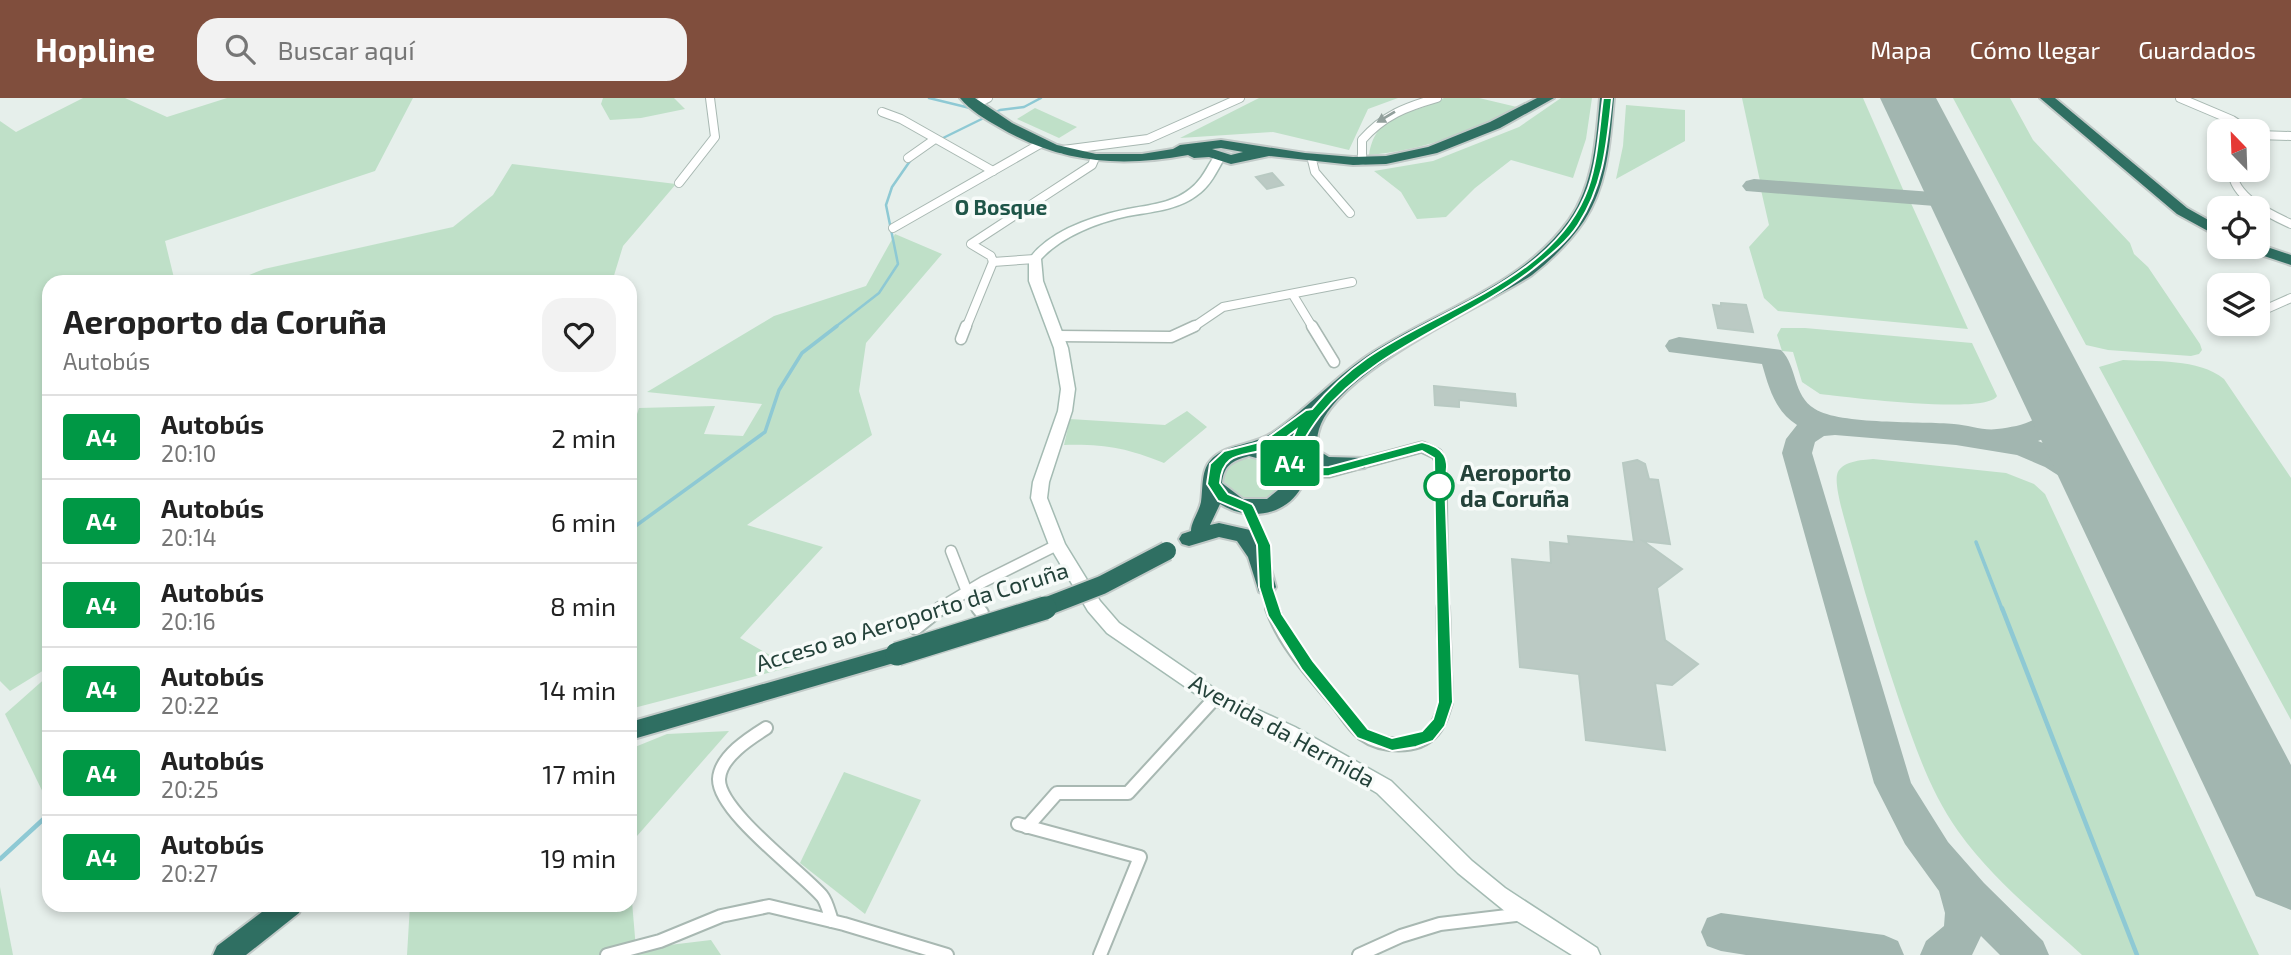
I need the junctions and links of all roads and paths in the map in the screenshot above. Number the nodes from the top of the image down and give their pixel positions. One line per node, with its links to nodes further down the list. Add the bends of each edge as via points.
1 (710, 98): 26 (street, via 715,137)
2 (1240, 98): 14 (street, via 1148,139)
3 (1437, 98): 23 (street, one-way to 23, via 1378,120 1362,140)
4 (1547, 98): 23 (highway, via 1432,150)
5 (1607, 98): 42 (highway, Acceso ao Aeroporto da Coruña, via 1592,191 1573,225 1548,252 1500,289 1371,361)
6 (2047, 98): 29 (highway, via 2182,211)
7 (2180, 98): 10 (street)
8 (976, 102): 15 (highway)
9 (882, 112): 13 (street)
10 (2230, 119)
11 (2270, 135): 12 (street)
12 (2291, 136)
13 (935, 139): 19 (street); 24 (street)
14 (1121, 144): 15 (street, via 1075,149); 20 (street, via 1097,152)
15 (1046, 146): 20 (highway); 24 (street)
16 (1180, 149): 17 (highway, via 1225,141); 18 (highway); 21 (highway)
17 (1292, 150): 18 (highway, via 1251,144); 23 (highway)
18 (1226, 154): 21 (highway); 22 (highway); 23 (highway); 32 (street, via 1190,197 1082,228 1051,243)
19 (908, 158)
20 (1100, 159): 21 (highway); 34 (street, via 971,244)
21 (1151, 159)
22 (1312, 160): 23 (highway); 27 (street, via 1315,172)
23 (1357, 161)
24 (993, 171): 30 (street)
25 (2233, 182): 28 (street)
26 (679, 183)
27 (1350, 213)
28 (2291, 224)
29 (2207, 225)
30 (893, 228)
31 (2270, 253): 33 (highway)
32 (1035, 260): 34 (street); 39 (street, Avenida da Hermida, via 1036,281)
33 (2291, 260)
34 (993, 262): 40 (street)
35 (1352, 282): 36 (street)
36 (1293, 295): 39 (street, via 1223,307 1171,337); 41 (street)
37 (2291, 298): 38 (street)
38 (2270, 307)
39 (1057, 336): 49 (street, Avenida da Hermida, via 1068,389 1039,498)
40 (961, 339)
41 (1334, 362)
42 (1328, 399): 43 (highway, Acceso ao Aeroporto da Coruña, via 1293,428); 44 (highway, via 1308,446 1326,463); 45 (highway, Acceso ao Aeroporto da Coruña, via 1298,436)
43 (1251, 450): 45 (highway, via 1273,454); 46 (highway, Acceso ao Aeroporto da Coruña, via 1221,460)
44 (1358, 463): 45 (street, via 1329,472); 51 (street, via 1422,447 1440,456 1446,702 1428,736 1392,744 1363,734 1292,644 1275,616)
45 (1290, 469): 47 (highway, Acceso ao Aeroporto da Coruña, via 1292,488 1280,502)
46 (1213, 484): 47 (highway, via 1223,497); 48 (highway, Acceso ao Aeroporto da Coruña, via 1210,506)
47 (1244, 507): 48 (highway, Acceso ao Aeroporto da Coruña); 51 (street, via 1264,545)
48 (1194, 534): 51 (highway, via 1219,530 1243,536 1257,555); 57 (highway, Acceso ao Aeroporto da Coruña, bridge, via 1134,571 1045,609)
49 (1057, 545): 52 (street); 55 (street, Avenida da Hermida, via 1113,628)
50 (951, 551): 52 (street)
51 (1266, 587)
52 (967, 592): 53 (street); 54 (street)
53 (982, 613)
54 (916, 628)
55 (1215, 698): 59 (street, Avenida da Hermida, via 1289,732 1384,787 1465,867); 64 (street, via 1128,793 1057,793 1022,826 1140,858)
56 (765, 728): 60 (street, via 726,762 720,786 758,836 824,898)
57 (637, 729)
58 (281, 912): 61 (highway)
59 (1524, 915): 65 (street, via 1440,923); 66 (street, Avenida da Hermida)
60 (832, 921): 62 (street, via 769,906 746,909); 63 (street)
61 (226, 955)
62 (607, 955)
63 (947, 955)
64 (1100, 955)
65 (1359, 955)
66 (1590, 955)

